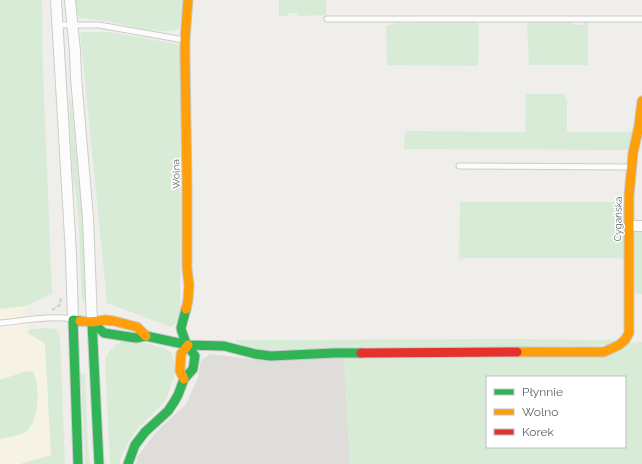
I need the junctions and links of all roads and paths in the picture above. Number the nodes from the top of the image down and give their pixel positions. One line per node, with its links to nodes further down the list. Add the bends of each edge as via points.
1 (56, 0): 7 (street)
2 (70, 0): 6 (street)
3 (188, 0): 8 (street, Wolna)
4 (327, 19): 5 (lane)
5 (642, 19)
6 (72, 24): 7 (lane); 8 (lane, via 99,25); 16 (street, via 88,218)
7 (57, 25): 15 (street)
8 (185, 40): 19 (street, Wolna, via 189,285 181,331)
9 (642, 101): 10 (street, Cygańska)
10 (638, 154): 12 (street, Cygańska)
11 (459, 166): 12 (lane)
12 (632, 167): 13 (street, Cygańska)
13 (629, 226): 14 (street); 19 (street, Cygańska, via 629,332 617,346 604,352 334,353 271,356 224,346)
14 (642, 226)
15 (73, 320): 16 (street); 17 (lane, via 53,318); 21 (street)
16 (92, 322): 18 (street, via 114,321 137,327); 18 (street, via 104,333 136,338); 22 (street)
17 (0, 323)
18 (146, 336): 19 (street)
19 (188, 345): 20 (street, via 181,354 180,371); 20 (street, Wolna, via 195,356 193,369)
20 (184, 379): 23 (street, Wolna, via 168,411 135,445)
21 (78, 464)
22 (99, 464)
23 (128, 464)

